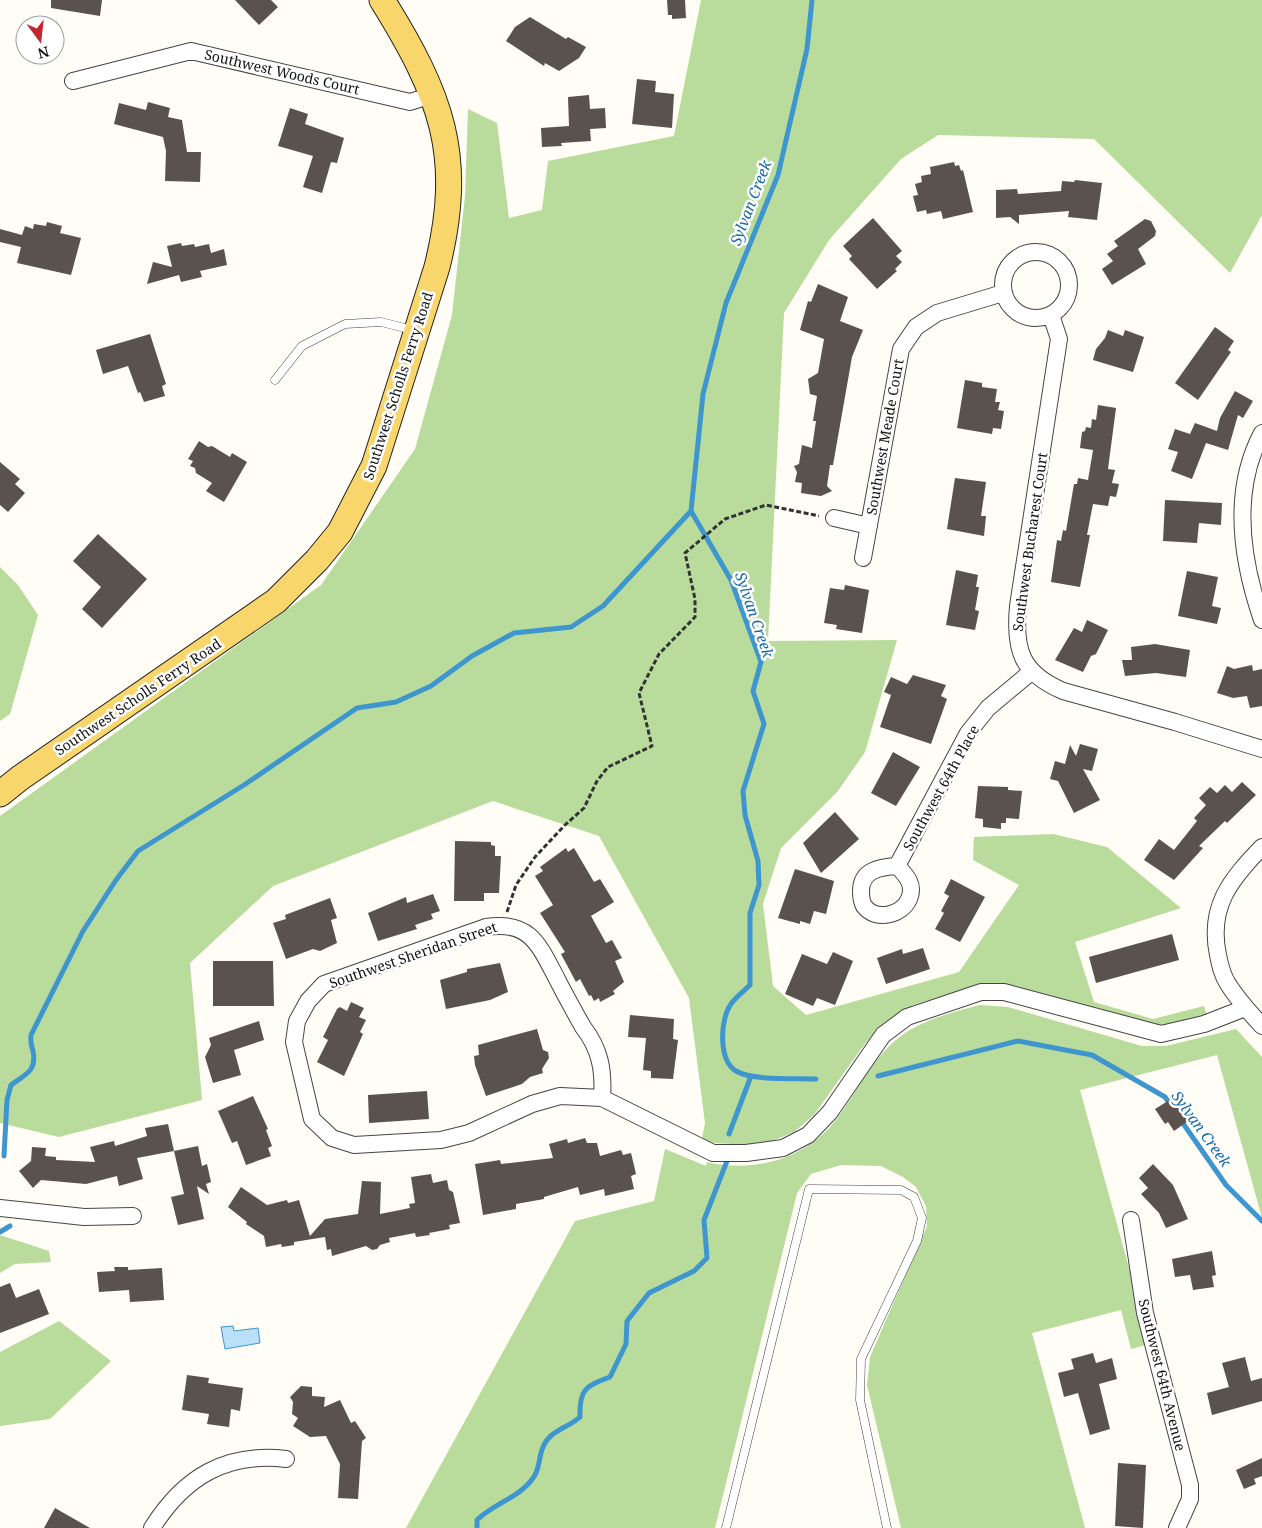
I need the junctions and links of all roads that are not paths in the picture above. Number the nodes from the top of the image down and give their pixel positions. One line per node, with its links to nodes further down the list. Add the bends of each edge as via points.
1 (382, 0): 3 (main road, Southwest Scholls Ferry Road, via 410,46)
2 (74, 81): 3 (street, Southwest Woods Court, via 191,51 410,102)
3 (432, 95): 6 (main road, Southwest Scholls Ferry Road, via 447,143 449,183 444,239)
4 (1004, 293): 5 (street, via 1007,302 1022,316 1038,319); 5 (street, via 1004,274 1016,259 1040,252 1052,256 1068,274 1070,287 1067,299); 10 (street, Southwest Meade Court, via 937,313 916,327 902,349)
5 (1051, 316): 13 (street, Southwest Bucharest Court, via 1059,339 1015,633 1020,652)
6 (417, 332): 7 (lane, via 381,322 345,324 302,346); 15 (main road, Southwest Scholls Ferry Road, via 374,466 350,515 318,560 256,617)
7 (274, 380)
8 (1262, 433): 12 (street, via 1247,467 1242,519 1246,560)
9 (834, 518): 10 (street, Southwest Meade Court)
10 (869, 526): 11 (street, Southwest Meade Court)
11 (863, 558)
12 (1262, 620)
13 (1031, 672): 14 (street, Southwest Bucharest Court, via 1046,684 1063,691); 17 (street, Southwest 64th Place, via 988,708 968,734)
14 (1262, 750)
15 (0, 794)
16 (1262, 847): 18 (street, via 1230,883 1220,901 1216,918 1214,938 1221,969)
17 (897, 866)
18 (1245, 1008): 19 (street); 20 (street, Southwest Sheridan Street, via 1204,1024 1161,1034 1004,992 981,992 907,1017 882,1035 830,1112 808,1135 783,1148 713,1153)
19 (1262, 1026)
20 (602, 1098): 20 (street, Southwest Sheridan Street, via 560,1096 532,1104 469,1133 440,1140 354,1145 332,1138 312,1119 294,1042 298,1021 308,1001 324,984 486,927 502,925 525,932 541,949 599,1052 604,1078)
21 (0, 1208): 22 (street, via 84,1217)
22 (133, 1216)
23 (1131, 1220): 28 (street, Southwest 64th Avenue, via 1145,1313 1190,1485 1190,1499)
24 (286, 1459): 25 (street, via 266,1456 217,1466 187,1485 164,1509)
25 (152, 1528)
26 (726, 1528): 27 (lane, via 809,1189 901,1190 914,1197 922,1218 917,1241 861,1359 860,1400)
27 (887, 1528)
28 (1177, 1528)

